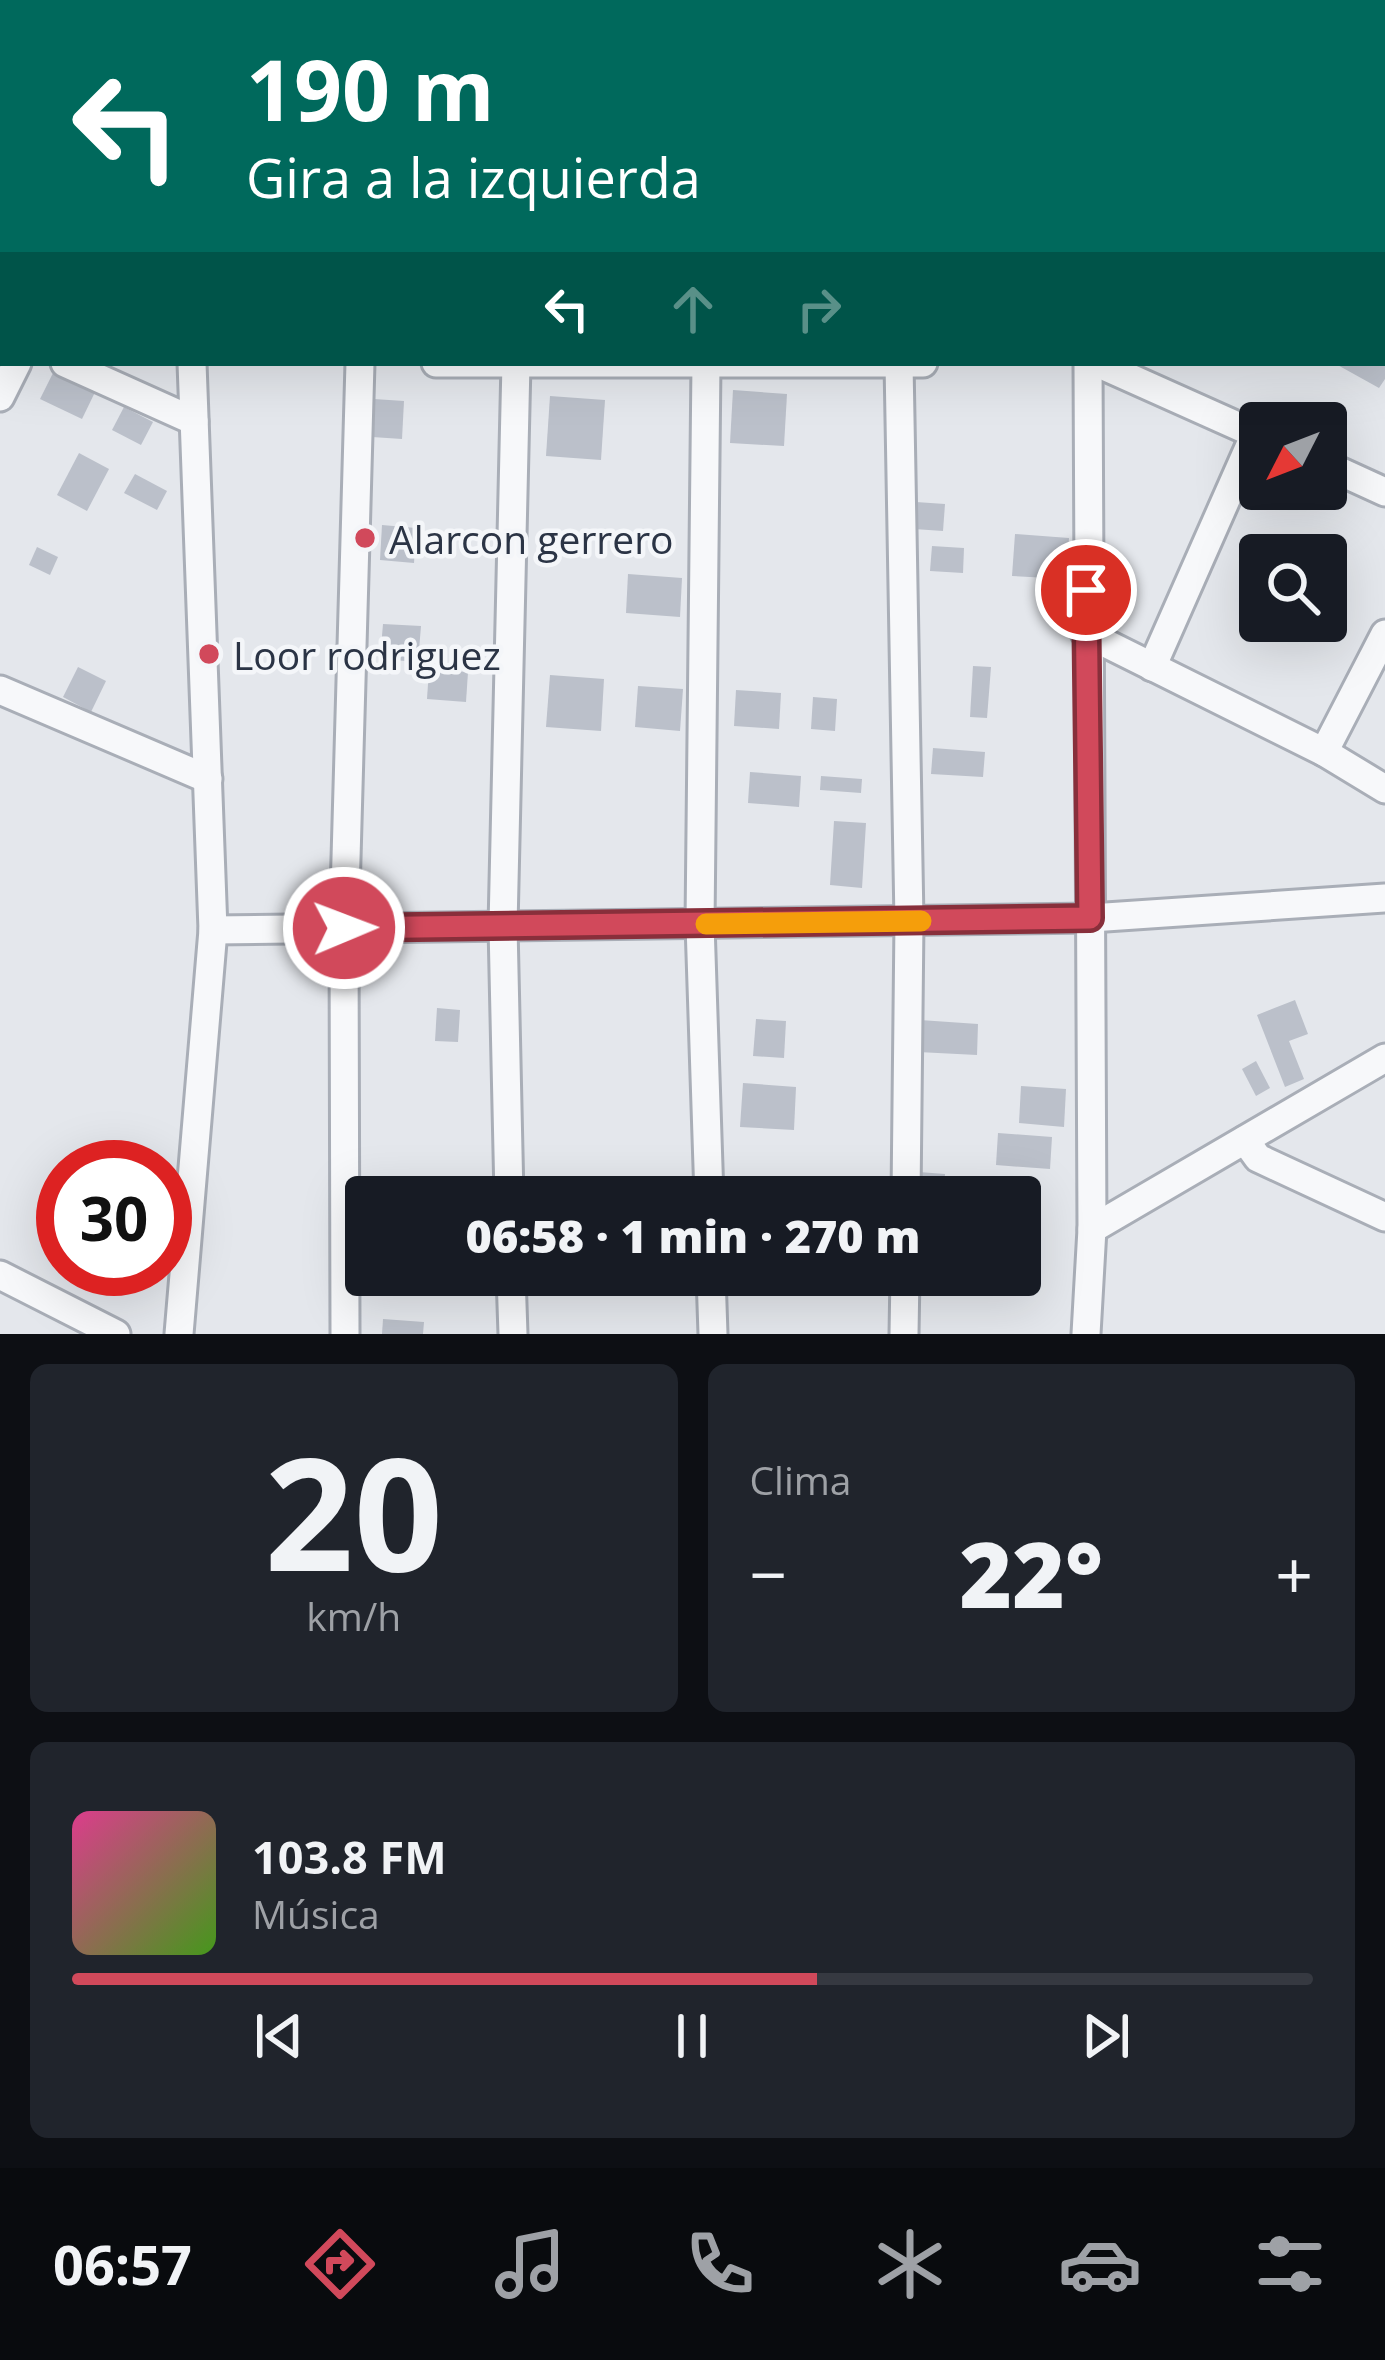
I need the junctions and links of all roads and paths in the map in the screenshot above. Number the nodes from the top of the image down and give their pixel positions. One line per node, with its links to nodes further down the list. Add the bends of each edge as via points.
1 (16, 366): 10 (street)
2 (72, 366): 11 (street)
3 (192, 366): 11 (street)
4 (360, 366): 28 (street)
5 (516, 366): 27 (street)
6 (706, 366): 26 (street)
7 (899, 366): 25 (street)
8 (1093, 366): 16 (street)
9 (1100, 366): 12 (street)
10 (0, 397)
11 (194, 421): 21 (street)
12 (1239, 427)
13 (1347, 475): 15 (street)
14 (1239, 477): 18 (street)
15 (1385, 492)
16 (1085, 633): 18 (street); 24 (street)
17 (1385, 634): 20 (street)
18 (1152, 667): 20 (street)
19 (0, 690): 21 (street)
20 (1324, 752): 22 (street)
21 (208, 779): 29 (street)
22 (1385, 789)
23 (1385, 898): 24 (street)
24 (1090, 918): 25 (street); 36 (street)
25 (910, 921): 26 (street); 34 (street)
26 (700, 924): 27 (street); 33 (street)
27 (503, 926): 28 (street); 32 (street)
28 (344, 928): 29 (street); 43 (street)
29 (213, 930): 42 (street)
30 (1385, 1058): 31 (street)
31 (1246, 1140): 35 (street, via 1258,1158); 36 (street)
32 (509, 1176)
33 (708, 1176)
34 (906, 1176)
35 (1385, 1217)
36 (1092, 1229): 47 (street)
37 (0, 1275): 41 (street)
38 (512, 1296): 44 (street)
39 (712, 1296): 45 (street)
40 (904, 1296): 46 (street)
41 (116, 1334)
42 (178, 1334)
43 (345, 1334)
44 (513, 1334)
45 (713, 1334)
46 (904, 1334)
47 (1086, 1334)

